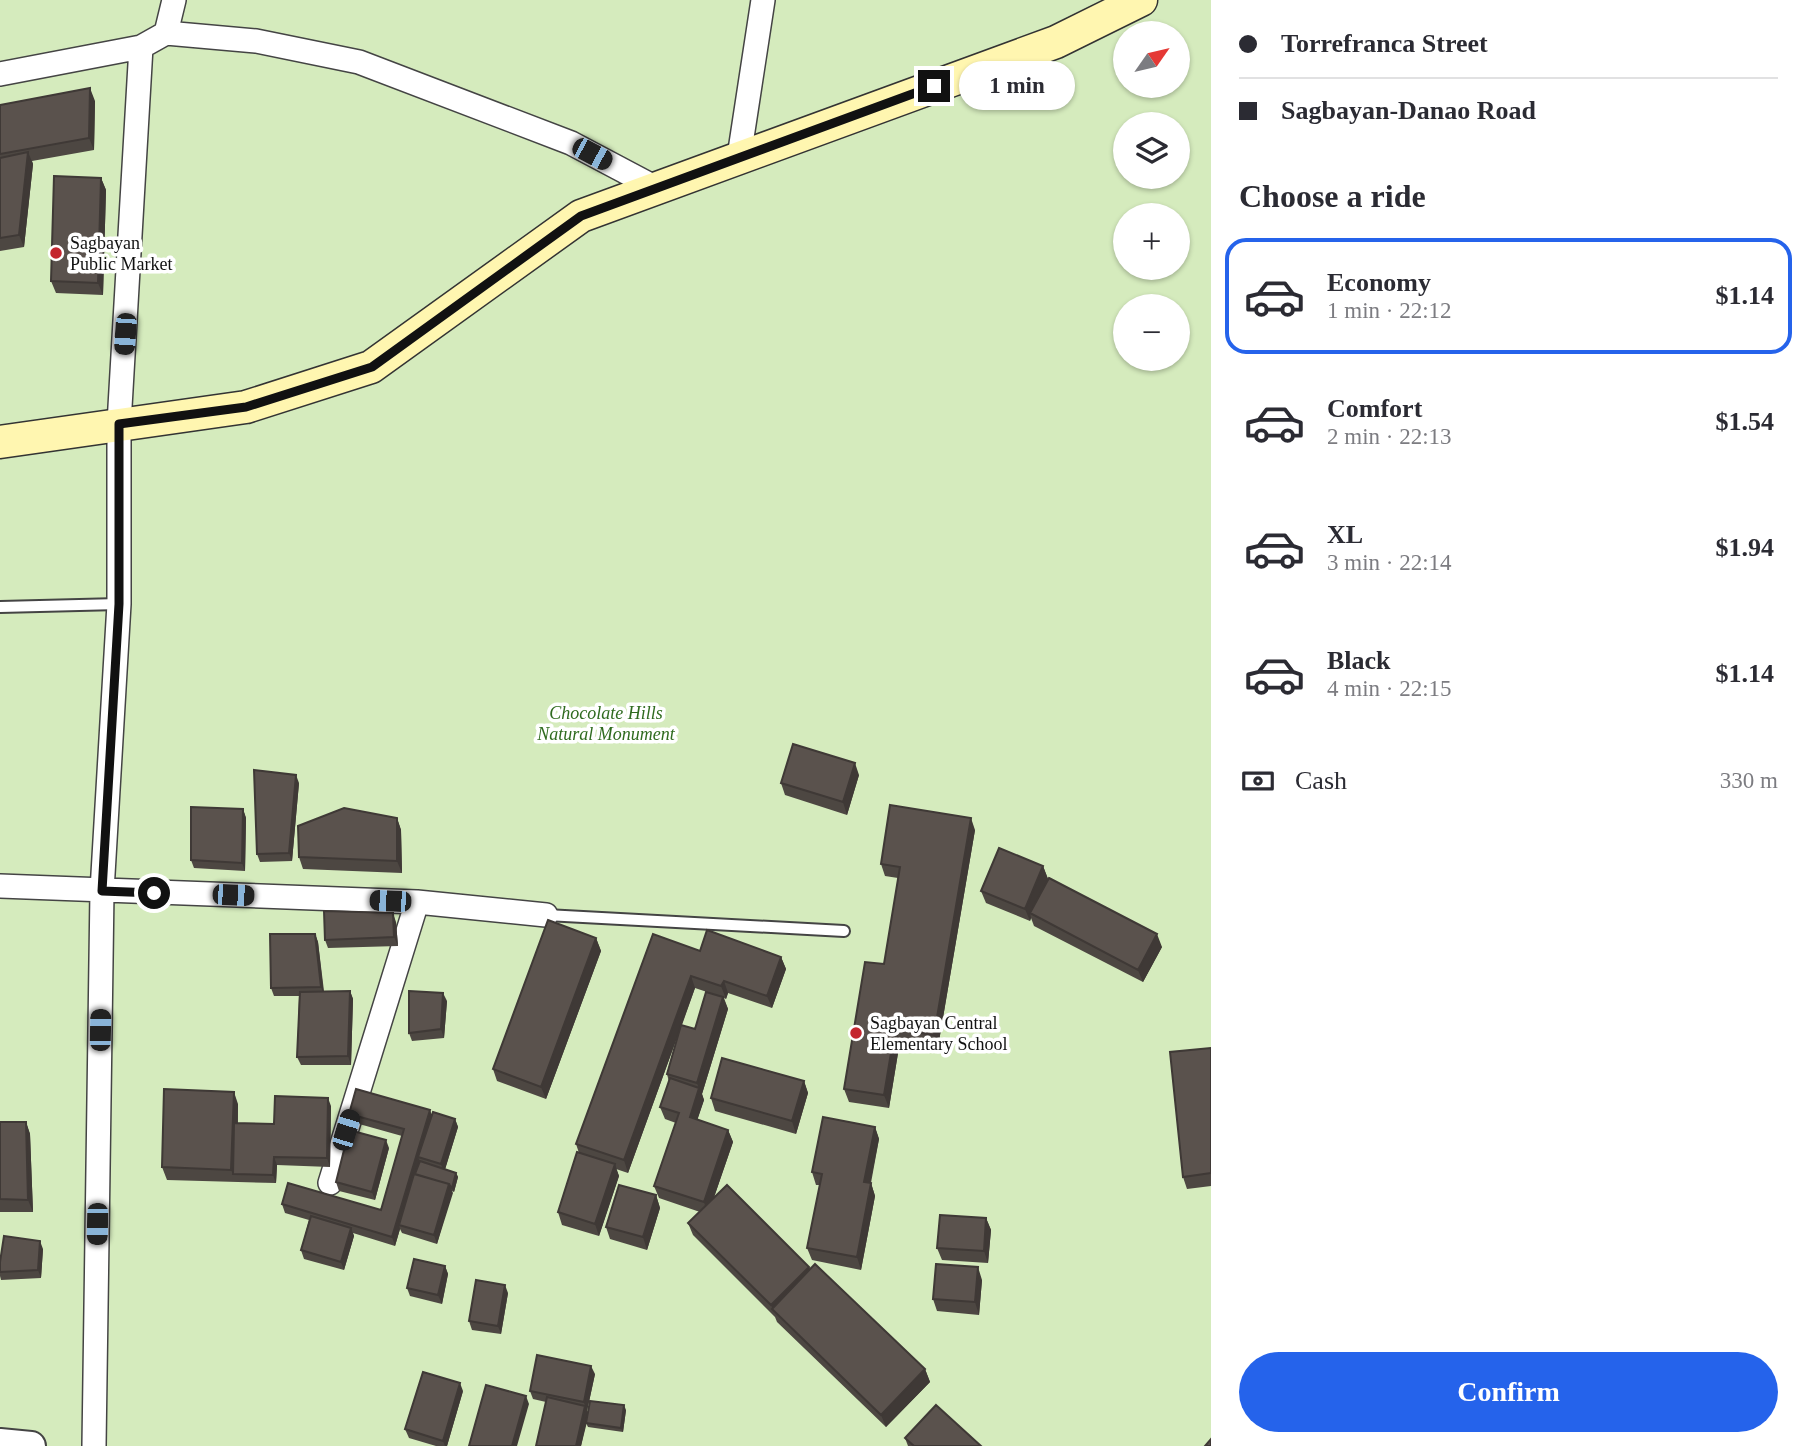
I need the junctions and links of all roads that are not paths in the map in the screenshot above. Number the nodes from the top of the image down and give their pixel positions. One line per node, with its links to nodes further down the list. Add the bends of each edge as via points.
1 (174, 0): 4 (street)
2 (764, 0): 7 (street)
3 (1141, 0): 7 (main road, via 1056,42)
4 (166, 33): 5 (street); 8 (street, via 256,41 359,62 571,143)
5 (141, 47): 6 (street); 9 (street)
6 (0, 74)
7 (739, 157): 8 (main road)
8 (656, 188): 9 (main road, via 581,216 372,367 246,407)
9 (119, 424): 10 (main road); 11 (street)
10 (0, 442)
11 (119, 604): 12 (lane); 14 (street)
12 (0, 607)
13 (0, 886): 14 (street)
14 (102, 891): 15 (street); 21 (street)
15 (417, 902): 16 (street); 18 (street)
16 (546, 915): 17 (lane)
17 (844, 931)
18 (330, 1183)
19 (0, 1443): 20 (street)
20 (31, 1446)
21 (94, 1446)

